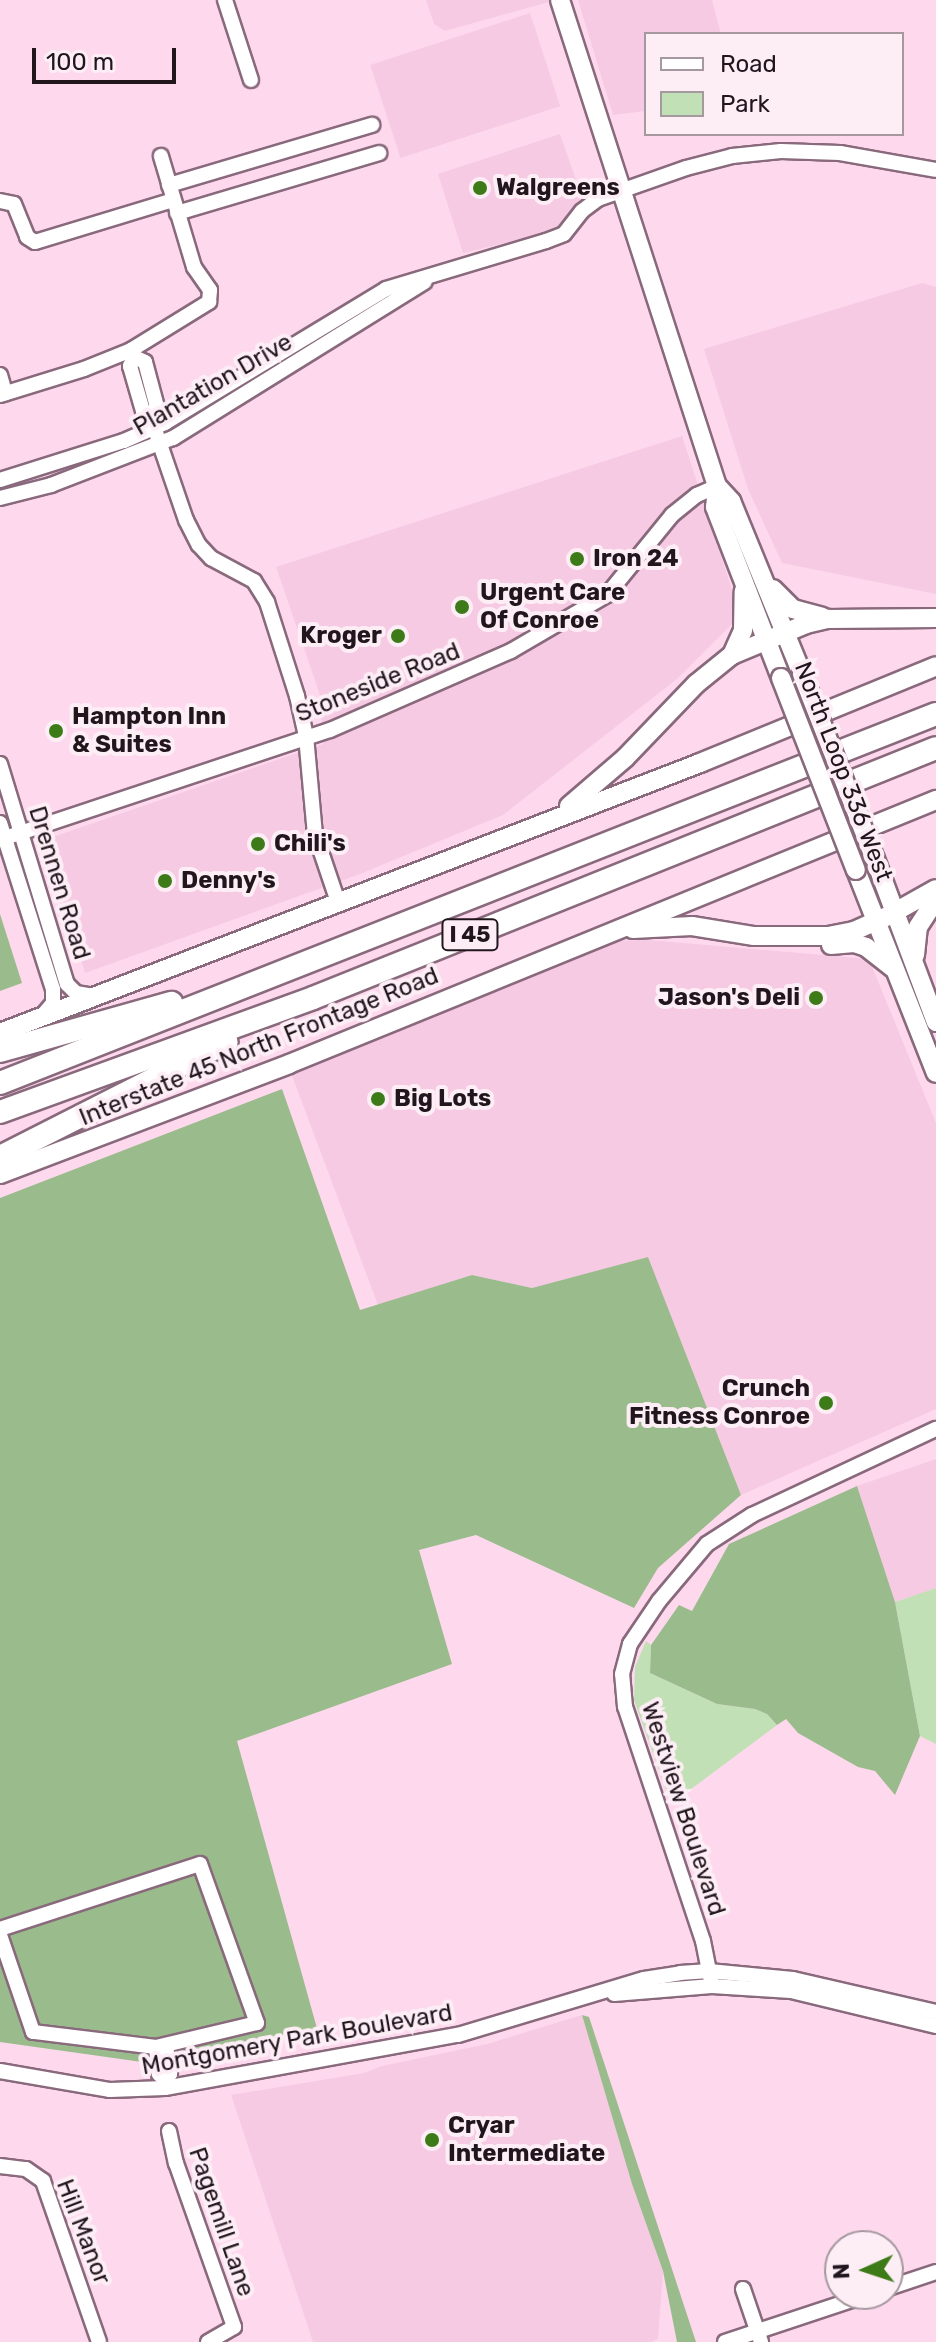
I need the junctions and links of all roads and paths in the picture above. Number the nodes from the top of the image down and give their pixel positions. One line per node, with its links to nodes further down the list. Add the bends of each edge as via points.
1 (225, 0): 3 (street)
2 (560, 0): 9 (main road, North Loop 336 West)
3 (251, 80)
4 (372, 125): 8 (street)
5 (379, 153): 11 (street)
6 (161, 156): 8 (street)
7 (936, 170): 9 (street, Plantation Drive, via 840,153 772,151 715,160)
8 (169, 185): 11 (street)
9 (622, 192): 12 (street, Plantation Drive, via 598,199 564,234 551,240); 19 (main road, North Loop 336 West)
10 (0, 201): 11 (street, via 14,204 27,237 35,242)
11 (175, 206): 13 (street, via 194,267 210,290 209,302)
12 (432, 277): 16 (street, Plantation Drive, via 386,289); 17 (street, Plantation Drive)
13 (132, 353): 15 (street); 16 (street, via 130,366 143,385 143,411)
14 (0, 375): 15 (street)
15 (2, 394)
16 (152, 421): 17 (street); 18 (street, Plantation Drive, via 45,468)
17 (161, 444): 20 (street, Plantation Drive); 30 (street, via 199,545 211,558 254,581 267,602)
18 (0, 480)
19 (717, 486): 21 (main road, North Loop 336 West, via 731,501); 22 (main road, North Loop 336 West, via 715,507); 30 (street, Stoneside Road, via 672,515 597,602 490,661 358,720)
20 (0, 498)
21 (766, 581): 24 (main road, via 793,609); 25 (main road, North Loop 336 West)
22 (744, 585): 26 (main road, North Loop 336 West); 27 (main road, via 743,630)
23 (936, 618): 24 (main road)
24 (828, 619): 25 (main road)
25 (786, 633): 26 (main road); 40 (main road, North Loop 336 West, bridge)
26 (767, 641): 27 (main road); 41 (main road, North Loop 336 West, bridge)
27 (732, 655): 34 (main road, via 584,796)
28 (936, 666): 34 (main road)
29 (936, 714): 45 (highway, I 45)
30 (306, 736): 36 (street, Stoneside Road); 39 (street, via 315,834)
31 (936, 748): 47 (highway, I 45)
32 (0, 764): 36 (street, Drennen Road)
33 (936, 800): 42 (main road, Interstate 45 North Frontage Road)
34 (539, 824): 39 (main road)
35 (2, 830): 36 (street, Stoneside Road); 48 (street, Drennen Road, via 53,989 53,1003)
36 (21, 832): 46 (street, Drennen Road, via 67,984 76,993)
37 (936, 889): 40 (main road)
38 (936, 899): 44 (main road, via 918,927)
39 (338, 902): 46 (main road)
40 (896, 912): 41 (main road); 44 (main road, North Loop 336 West)
41 (876, 921): 43 (main road, via 828,936); 44 (main road, North Loop 336 West)
42 (606, 932): 43 (main road, via 692,926); 56 (main road, Interstate 45 North Frontage Road, via 289,1064)
43 (754, 936): 44 (main road, via 788,948 854,943)
44 (906, 969): 49 (main road, North Loop 336 West); 52 (main road, North Loop 336 West)
45 (292, 970): 51 (highway); 53 (highway, I 45)
46 (94, 996): 48 (main road)
47 (313, 998): 54 (highway, I 45); 55 (highway)
48 (42, 1016): 50 (main road)
49 (936, 1022)
50 (0, 1033)
51 (0, 1051)
52 (936, 1073)
53 (0, 1083)
54 (0, 1112)
55 (0, 1157)
56 (0, 1174)
57 (936, 1429): 59 (street, Westview Boulevard, via 752,1515 707,1544 630,1644 622,1674 625,1707)
58 (0, 1932): 63 (street, via 33,2032); 63 (street, via 200,1864 257,2023)
59 (711, 1979): 60 (street, Montgomery Park Boulevard); 65 (street, Montgomery Park Boulevard, via 598,1995 454,2036)
60 (839, 1996): 61 (street, Montgomery Park Boulevard); 62 (street, Montgomery Park Boulevard)
61 (936, 2012)
62 (936, 2026)
63 (161, 2046): 65 (street, via 170,2074)
64 (0, 2071): 65 (street, Montgomery Park Boulevard, via 110,2090)
65 (165, 2084)
66 (169, 2131): 74 (street, Pagemill Lane, via 234,2327)
67 (0, 2166): 73 (street, Hill Manor, via 26,2169 43,2181)
68 (936, 2272): 69 (street)
69 (904, 2283)
70 (743, 2289): 72 (street)
71 (828, 2310): 72 (street)
72 (759, 2336): 75 (street)
73 (99, 2342)
74 (208, 2342)
75 (725, 2342)

